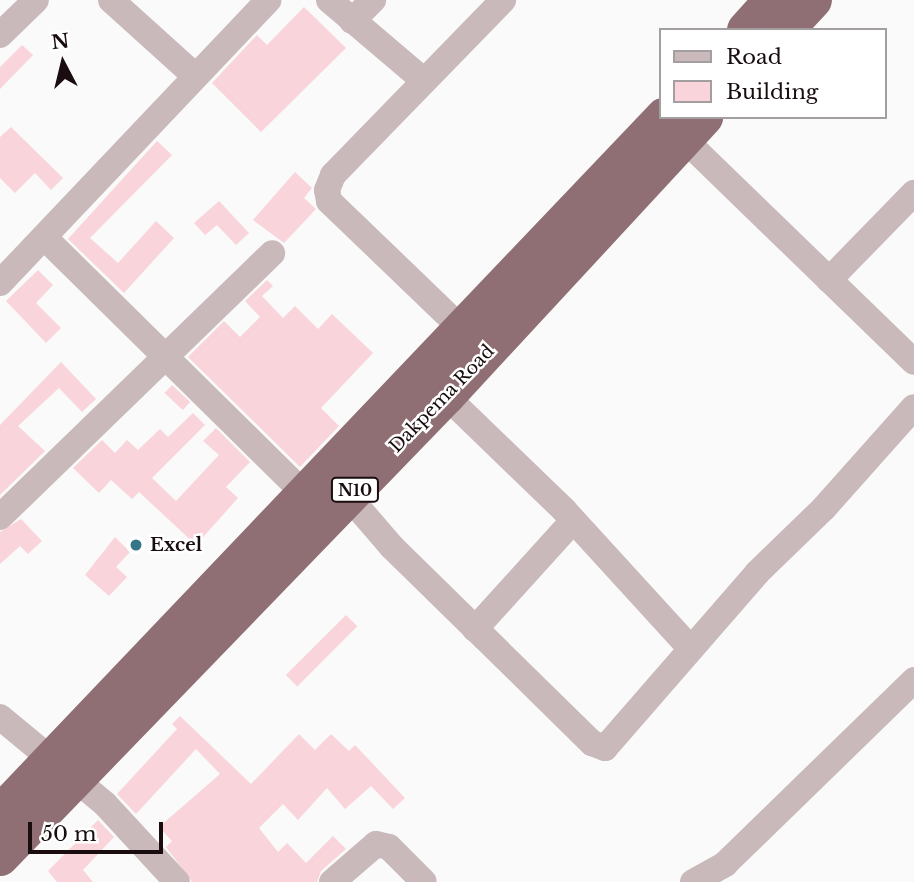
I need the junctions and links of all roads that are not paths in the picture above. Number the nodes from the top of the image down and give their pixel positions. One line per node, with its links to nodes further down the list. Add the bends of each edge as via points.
1 (36, 0): 12 (street)
2 (111, 0): 13 (street)
3 (269, 0): 13 (street)
4 (329, 0): 9 (street)
5 (373, 0): 9 (street)
6 (503, 0): 14 (street)
7 (773, 0): 10 (highway)
8 (813, 0): 11 (highway)
9 (352, 21): 14 (street)
10 (748, 28)
11 (787, 28)
12 (0, 35)
13 (195, 76): 17 (street)
14 (423, 80): 21 (street, via 333,175 327,190 330,201)
15 (684, 125): 19 (street); 21 (highway, Dakpema Road / N10); 24 (highway, Dakpema Road / N10)
16 (914, 194): 19 (street)
17 (44, 237): 20 (street); 22 (street)
18 (272, 253): 22 (street)
19 (829, 280): 23 (street)
20 (0, 283)
21 (463, 330): 26 (highway, Dakpema Road / N10)
22 (168, 358): 26 (street); 28 (street)
23 (914, 362)
24 (446, 396): 27 (highway, Dakpema Road / N10); 29 (street)
25 (914, 407): 31 (street)
26 (305, 494): 34 (highway, Dakpema Road / N10)
27 (348, 496): 30 (street); 34 (highway, Dakpema Road / N10)
28 (0, 517)
29 (573, 521): 30 (street); 31 (street)
30 (475, 629): 31 (street, via 601,748)
31 (690, 648)
32 (913, 684): 37 (street)
33 (0, 717): 34 (street)
34 (65, 770): 35 (highway, Dakpema Road / N10); 36 (highway, Dakpema Road / N10); 38 (street)
35 (0, 814)
36 (0, 857)
37 (724, 876): 41 (street)
38 (177, 882)
39 (332, 882): 40 (street, via 376,844 389,847)
40 (424, 882)
41 (693, 882)

